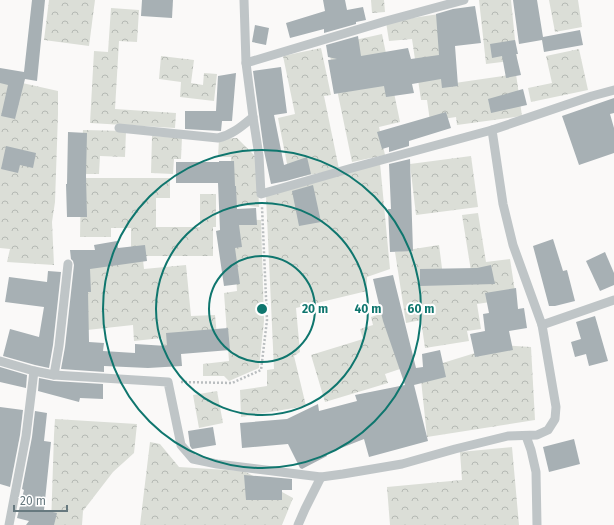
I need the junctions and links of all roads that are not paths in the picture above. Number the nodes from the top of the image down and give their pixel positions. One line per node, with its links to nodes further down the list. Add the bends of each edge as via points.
1 (244, 0): 3 (lane)
2 (464, 0): 3 (lane)
3 (246, 63): 5 (lane)
4 (614, 90): 7 (lane)
5 (253, 117): 6 (lane, via 231,134 218,138); 7 (lane, via 261,194)
6 (120, 128)
7 (492, 130): 10 (lane, via 503,204 513,245)
8 (68, 264): 13 (lane)
9 (614, 300): 10 (lane)
10 (542, 324): 14 (lane, via 556,407 555,419 548,430 537,436)
11 (0, 361): 12 (lane)
12 (34, 371): 13 (lane); 16 (lane, via 26,436)
13 (54, 375): 15 (lane, via 168,382 181,445 193,459)
14 (526, 436): 15 (lane, via 508,436 402,464); 18 (lane, via 536,472)
15 (322, 477): 17 (lane)
16 (9, 525)
17 (298, 525)
18 (537, 525)

